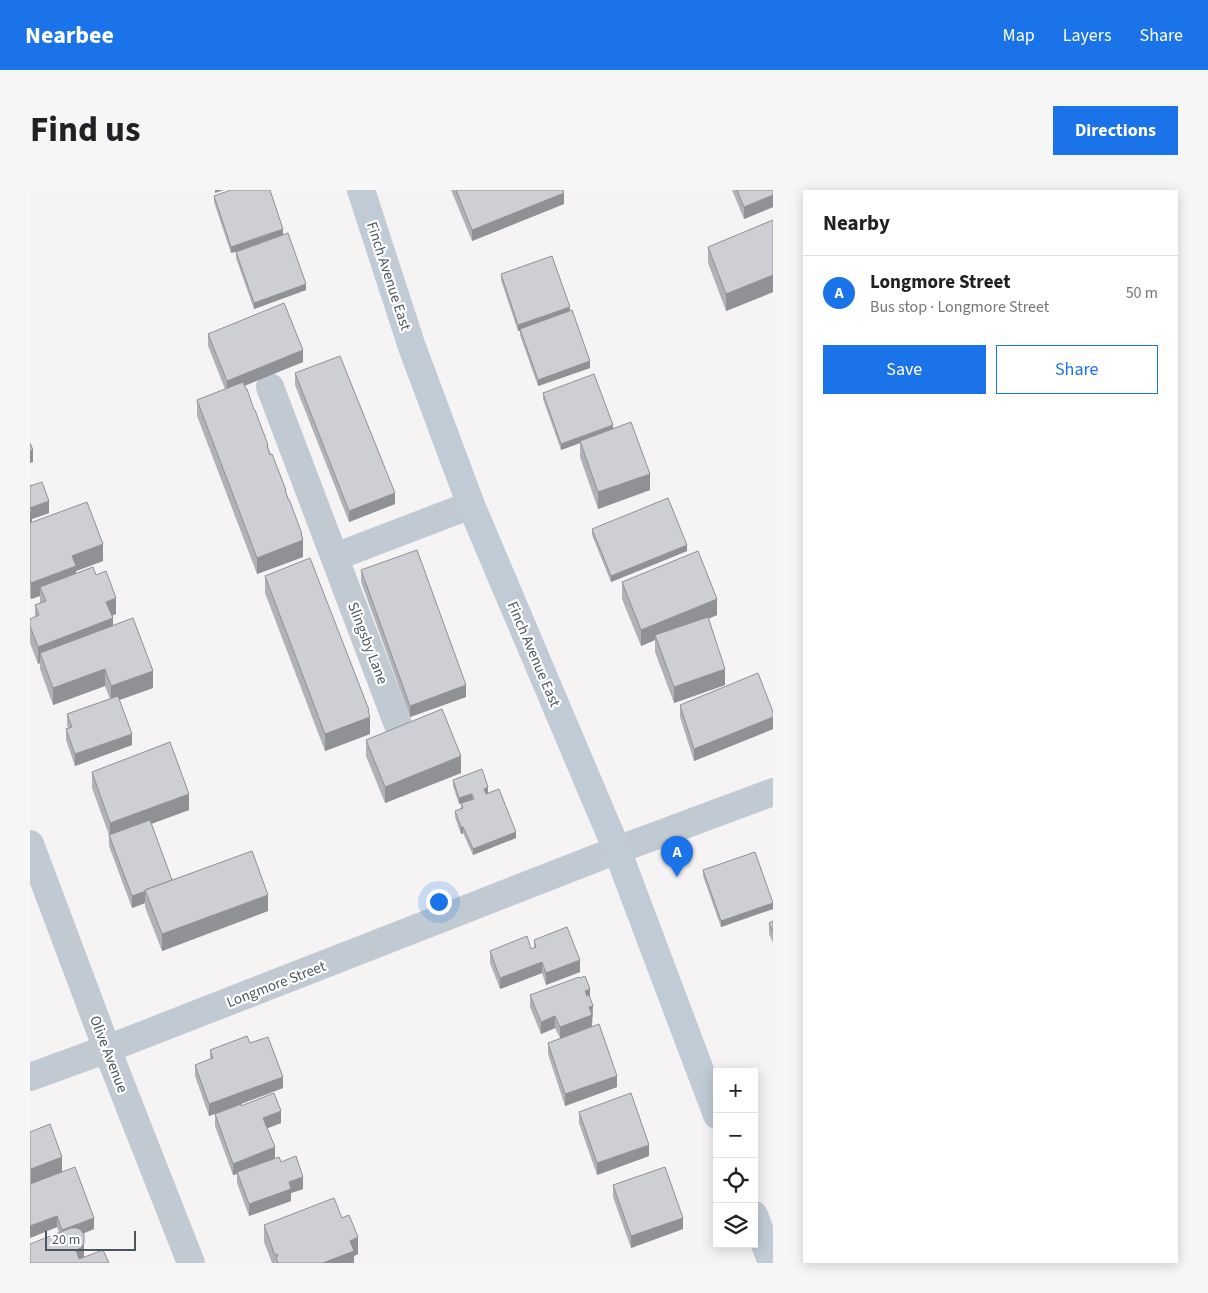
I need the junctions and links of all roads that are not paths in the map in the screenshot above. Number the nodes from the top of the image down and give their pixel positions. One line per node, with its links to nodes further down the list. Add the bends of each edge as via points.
1 (361, 190): 3 (main road, Finch Avenue East, via 412,347)
2 (270, 387): 4 (street, Slingsby Lane)
3 (471, 505): 4 (street); 8 (main road, Finch Avenue East)
4 (335, 556): 5 (street, Slingsby Lane)
5 (400, 730)
6 (773, 792): 8 (street, Longmore Street)
7 (30, 844): 9 (street, Olive Avenue)
8 (617, 850): 9 (street, Longmore Street); 11 (main road, Finch Avenue East)
9 (107, 1049): 10 (street, Longmore Street); 13 (street, Olive Avenue)
10 (30, 1077)
11 (716, 1113)
12 (758, 1226): 14 (main road)
13 (191, 1263)
14 (772, 1263)

